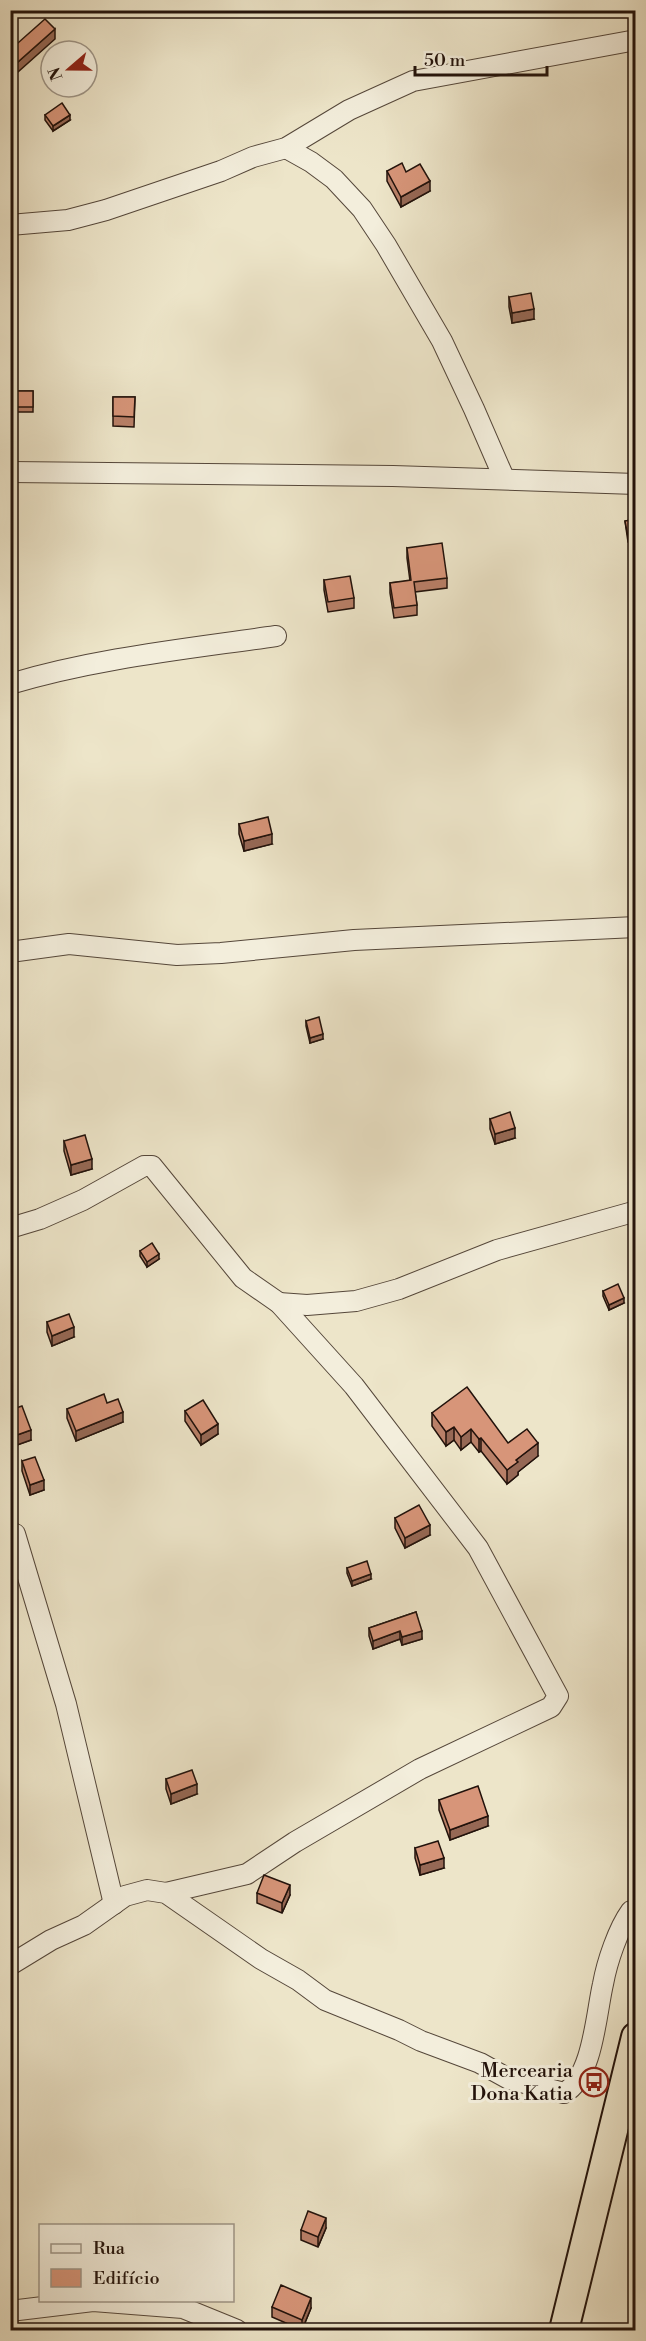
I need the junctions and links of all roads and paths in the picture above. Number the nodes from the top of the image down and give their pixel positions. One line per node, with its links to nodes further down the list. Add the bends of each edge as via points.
1 (636, 40): 2 (street, via 413,81 349,110)
2 (286, 148): 3 (street, via 106,210 68,220); 5 (street, via 334,179 386,245 442,341)
3 (10, 225)
4 (10, 472): 5 (street)
5 (504, 478): 6 (street)
6 (636, 484)
7 (276, 636): 8 (street, via 92,663)
8 (10, 684)
9 (636, 927): 10 (street, via 354,940 177,955 69,944)
10 (10, 952)
11 (633, 1212): 13 (street, via 497,1250 399,1289 356,1301)
12 (10, 1228): 13 (street, via 40,1219 144,1166 152,1166 243,1278)
13 (279, 1303): 15 (street, via 354,1386 478,1548 558,1696 551,1707 420,1769 247,1874)
14 (10, 1534): 16 (street, via 15,1534 66,1704)
15 (166, 1893): 16 (street, via 136,1892); 17 (street, via 325,2000 480,2063 509,2079 564,2093 573,2088 590,2055 603,1981 623,1921)
16 (114, 1904): 18 (street)
17 (636, 1910)
18 (10, 1965)
19 (636, 2037): 24 (highway)
20 (85, 2302): 22 (street)
21 (106, 2302): 23 (street, via 183,2308)
22 (10, 2311)
23 (237, 2331)
24 (564, 2331)

